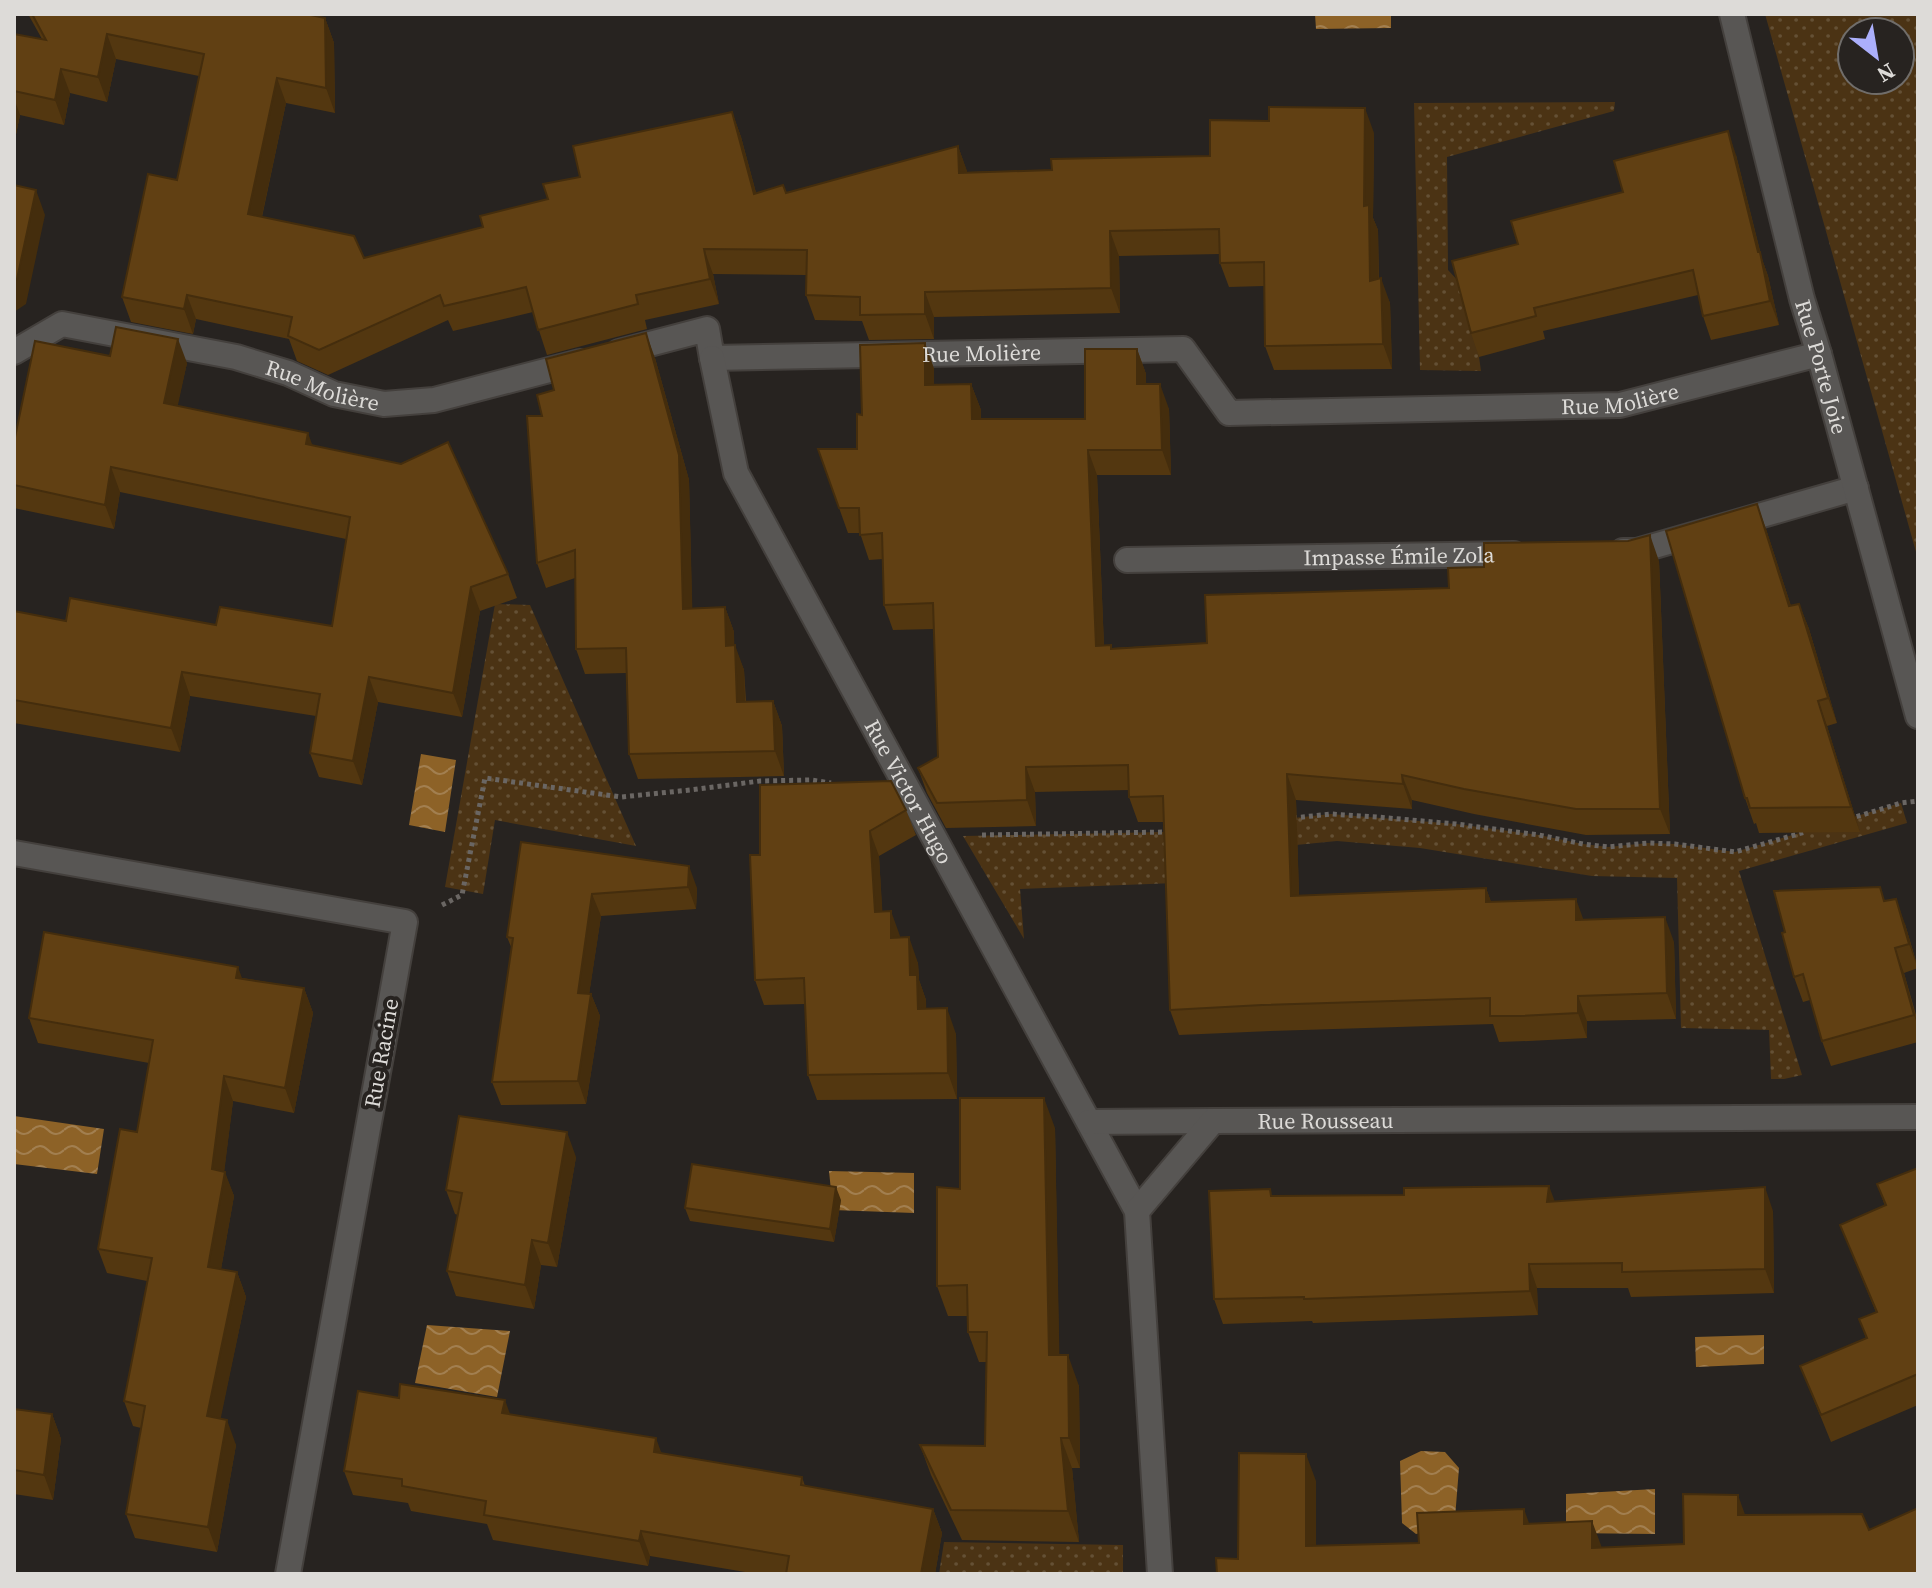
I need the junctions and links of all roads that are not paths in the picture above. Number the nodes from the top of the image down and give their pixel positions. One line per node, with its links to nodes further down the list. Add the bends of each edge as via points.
1 (1732, 14): 3 (street, Rue Porte Joie)
2 (14, 352): 4 (street, Rue Molière, via 62,324 236,357 334,394 384,404 434,400 707,329)
3 (1819, 354): 4 (street, Rue Molière, via 1620,405 1229,413 1183,349); 5 (street, Rue Porte Joie)
4 (712, 358): 13 (street, Rue Victor Hugo, via 736,473)
5 (1856, 488): 6 (street, via 1637,551); 9 (street, Rue Porte Joie)
6 (1606, 552)
7 (1542, 553): 8 (street, Impasse Émile Zola)
8 (1127, 560)
9 (1918, 716)
10 (14, 853): 15 (street, Rue Racine, via 405,922)
11 (1918, 1117): 12 (street, Rue Rousseau)
12 (1213, 1121): 13 (street, Rue Rousseau); 14 (street)
13 (1089, 1122): 14 (street, Rue Victor Hugo)
14 (1137, 1211): 16 (street)
15 (288, 1574)
16 (1160, 1574)

